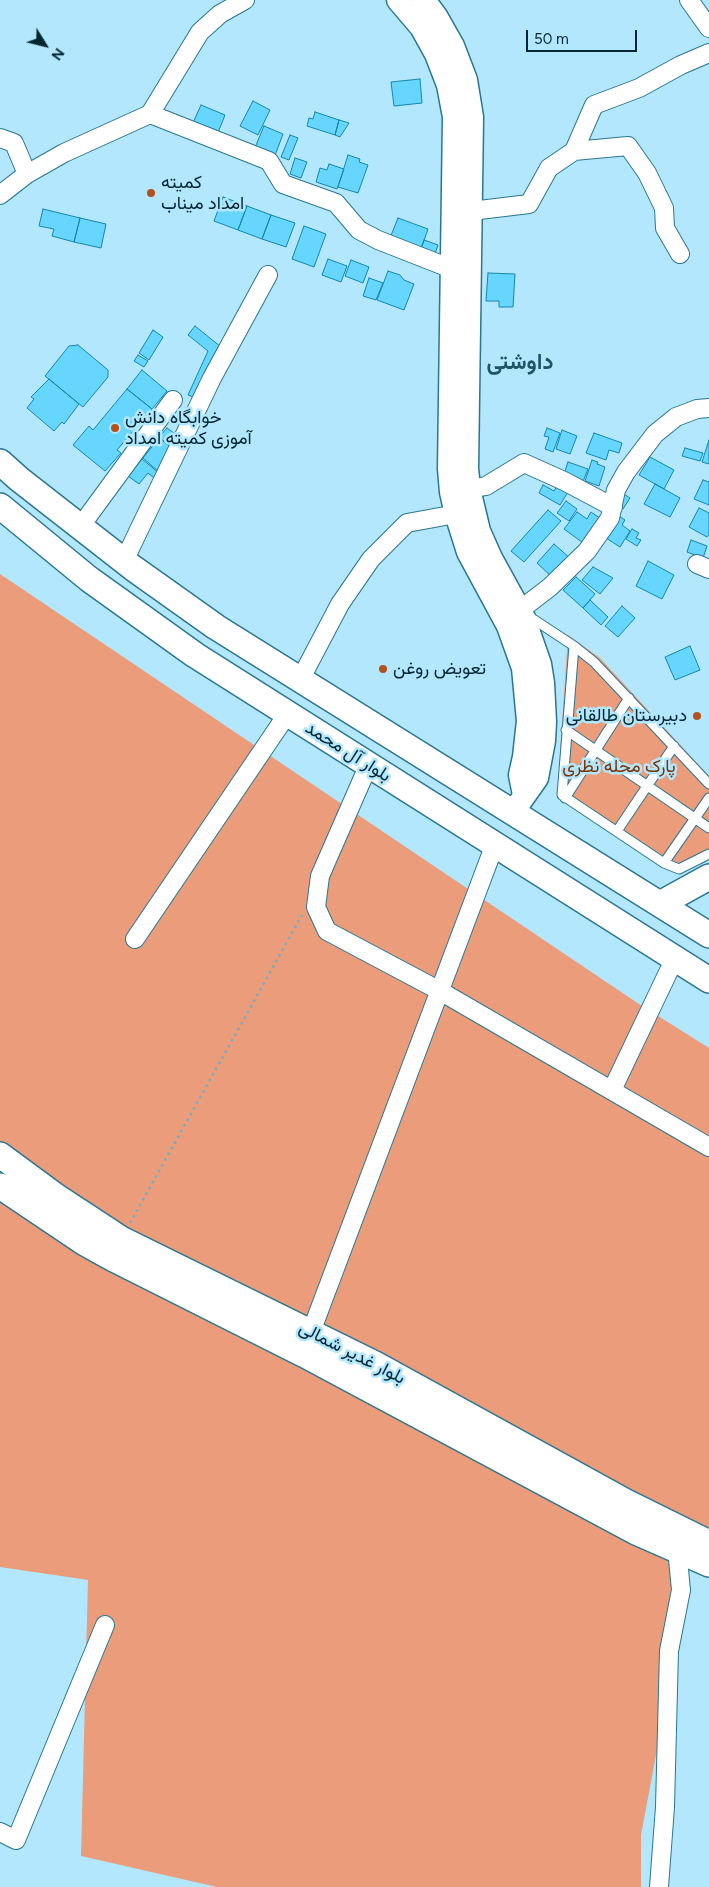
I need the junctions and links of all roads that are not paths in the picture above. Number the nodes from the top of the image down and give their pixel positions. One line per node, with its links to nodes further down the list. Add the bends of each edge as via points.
1 (245, 0): 7 (street, via 220,14 200,32)
2 (398, 0): 14 (street, via 421,27 448,85 453,110 455,157)
3 (424, 0): 12 (street, via 454,46 466,80 472,117)
4 (689, 0): 5 (street)
5 (709, 28)
6 (709, 53): 9 (street, via 639,88 594,105)
7 (150, 114): 10 (street, via 64,153); 14 (street, via 269,161 283,184 336,204 358,230)
8 (0, 138): 10 (street, via 14,144)
9 (574, 151): 12 (street, via 550,168 529,204); 13 (street, via 628,146 647,173 664,208 665,228)
10 (27, 174): 11 (street)
11 (1, 193)
12 (471, 212): 19 (street)
13 (680, 254)
14 (452, 269): 22 (street, via 449,468)
15 (268, 275): 24 (street, via 212,378)
16 (172, 400): 23 (street)
17 (709, 408): 20 (street, via 676,417 655,434 626,472 616,490)
18 (0, 462): 23 (main road, بلوار آل محمد)
19 (469, 489): 20 (street, via 486,486 524,463); 25 (street, via 484,544)
20 (613, 507): 25 (street, via 610,518 587,551 550,587)
21 (5, 513): 28 (main road, بلوار آل محمد, via 89,579)
22 (456, 514): 29 (street, via 406,523 371,559 340,604); 40 (street, via 468,552 508,626 522,668 528,721)
23 (80, 527): 24 (main road, بلوار آل محمد)
24 (124, 561): 26 (main road, بلوار آل محمد)
25 (520, 610): 27 (lane); 40 (street, via 540,664 545,702 544,741 537,778)
26 (216, 627): 28 (main road); 29 (main road, بلوار آل محمد)
27 (574, 646): 30 (lane); 32 (lane)
28 (196, 655): 31 (main road, بلوار آل محمد)
29 (300, 680): 40 (main road, بلوار آل محمد)
30 (629, 698): 33 (lane); 34 (lane)
31 (288, 713): 35 (main road, بلوار آل محمد); 50 (street)
32 (566, 730): 34 (lane); 38 (lane, via 562,795)
33 (674, 746): 36 (lane); 37 (lane)
34 (596, 750): 37 (lane); 38 (lane)
35 (369, 764): 44 (main road, بلوار آل محمد); 53 (street, via 320,876 316,907 327,931)
36 (709, 784)
37 (647, 786): 41 (lane); 43 (lane)
38 (566, 798): 43 (lane)
39 (709, 798): 41 (lane)
40 (519, 804): 48 (main road, بلوار آل محمد)
41 (694, 819): 42 (lane); 46 (lane)
42 (709, 828)
43 (616, 831): 46 (lane)
44 (495, 844): 51 (main road, بلوار آل محمد); 53 (street)
45 (709, 854): 46 (lane, via 679,869)
46 (664, 863)
47 (709, 877): 48 (main road)
48 (660, 904): 49 (main road, بلوار آل محمد)
49 (709, 935)
50 (135, 939)
51 (674, 958): 52 (main road, بلوار آل محمد); 54 (street)
52 (709, 980)
53 (440, 991): 54 (street); 58 (street)
54 (612, 1090): 55 (street)
55 (709, 1147)
56 (0, 1155): 58 (main road, بلوار غدیر شمالی, via 121,1240)
57 (0, 1186): 60 (main road, بلوار غدیر شمالی, via 112,1258 305,1355 636,1532)
58 (311, 1332): 59 (main road, بلوار غدیر شمالی, via 626,1502)
59 (709, 1543)
60 (677, 1549): 61 (main road, بلوار غدیر شمالی); 64 (street, via 680,1590 669,1651)
61 (709, 1564)
62 (105, 1625): 63 (street, via 16,1840)
63 (0, 1832)
64 (659, 1887)

